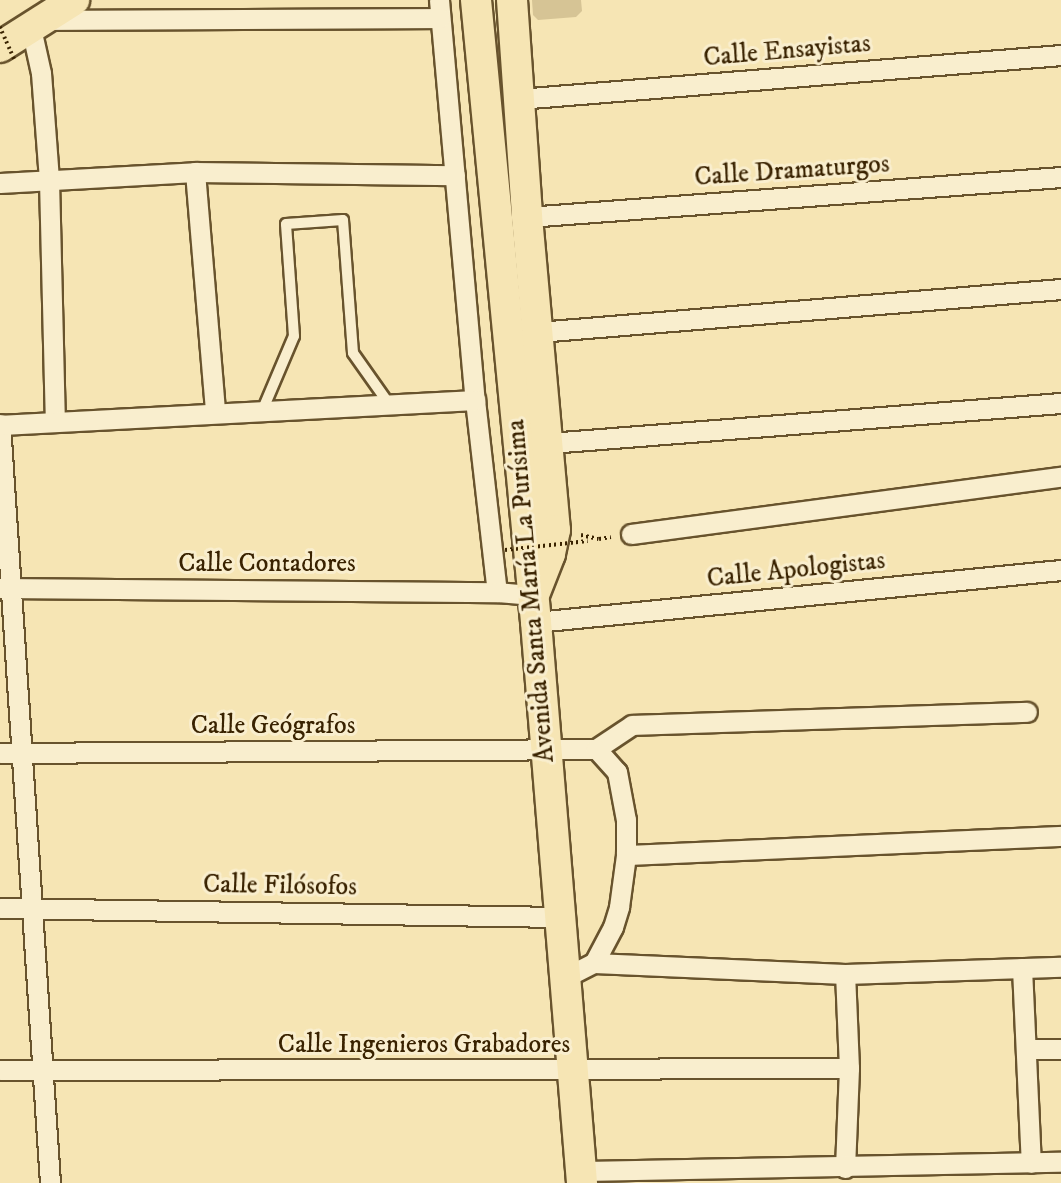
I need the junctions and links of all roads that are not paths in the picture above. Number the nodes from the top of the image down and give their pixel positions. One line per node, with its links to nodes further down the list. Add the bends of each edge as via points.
1 (74, 0): 6 (main road)
2 (476, 0): 28 (main road, Avenida Santa María La Purísima)
3 (512, 0): 9 (main road)
4 (351, 9): 5 (street); 6 (street)
5 (439, 9): 11 (street)
6 (37, 24): 7 (main road); 13 (street)
7 (7, 54)
8 (1061, 55): 9 (street, Calle Ensayistas)
9 (517, 99): 15 (main road)
10 (195, 172): 11 (street); 13 (street); 22 (street)
11 (454, 175): 18 (street)
12 (1061, 177): 15 (street, Calle Dramaturgos)
13 (49, 180): 14 (street); 23 (street)
14 (0, 183)
15 (527, 217): 17 (main road)
16 (1061, 289): 17 (street)
17 (538, 332): 25 (main road)
18 (475, 400): 20 (street); 31 (street)
19 (1061, 403): 25 (street)
20 (389, 404): 21 (street); 21 (lane, via 353,353 343,220 286,224 294,336)
21 (263, 409): 22 (street)
22 (215, 412): 23 (street)
23 (55, 422): 24 (street)
24 (0, 425): 30 (street)
25 (549, 443): 28 (main road)
26 (1061, 477): 27 (street)
27 (631, 534)
28 (529, 540): 32 (main road, Avenida Santa María La Purísima)
29 (1061, 570): 32 (street, Calle Apologistas)
30 (5, 588): 31 (street, Calle Contadores); 37 (street)
31 (497, 592): 32 (street, Calle Contadores)
32 (535, 609): 35 (main road, Avenida Santa María La Purísima)
33 (1027, 712): 34 (street, via 632,724)
34 (596, 749): 35 (street, Calle Geógrafos); 39 (street, via 617,772 626,820)
35 (546, 750): 37 (street, Calle Geógrafos); 42 (main road, Avenida Santa María La Purísima)
36 (0, 753): 37 (street, Calle Geógrafos)
37 (24, 754): 41 (street)
38 (1061, 836): 39 (street)
39 (626, 855): 43 (street, via 613,928)
40 (0, 908): 41 (street, Calle Filósofos)
41 (32, 908): 42 (street, Calle Filósofos); 52 (street)
42 (559, 917): 47 (main road, Avenida Santa María La Purísima)
43 (594, 963): 46 (street); 47 (street)
44 (1061, 967): 45 (street)
45 (1022, 968): 46 (street); 48 (street)
46 (845, 974): 50 (street)
47 (564, 978): 53 (main road, Avenida Santa María La Purísima)
48 (1027, 1049): 49 (street); 54 (street)
49 (1061, 1049)
50 (849, 1068): 53 (street, Calle Ingenieros Grabadores); 56 (street)
51 (0, 1070): 52 (street, Calle Ingenieros Grabadores)
52 (41, 1071): 53 (street, Calle Ingenieros Grabadores); 58 (street)
53 (572, 1071): 57 (main road, Avenida Santa María La Purísima)
54 (1031, 1163): 55 (street); 56 (street)
55 (1061, 1163)
56 (845, 1168): 57 (street)
57 (581, 1177)
58 (50, 1183)

